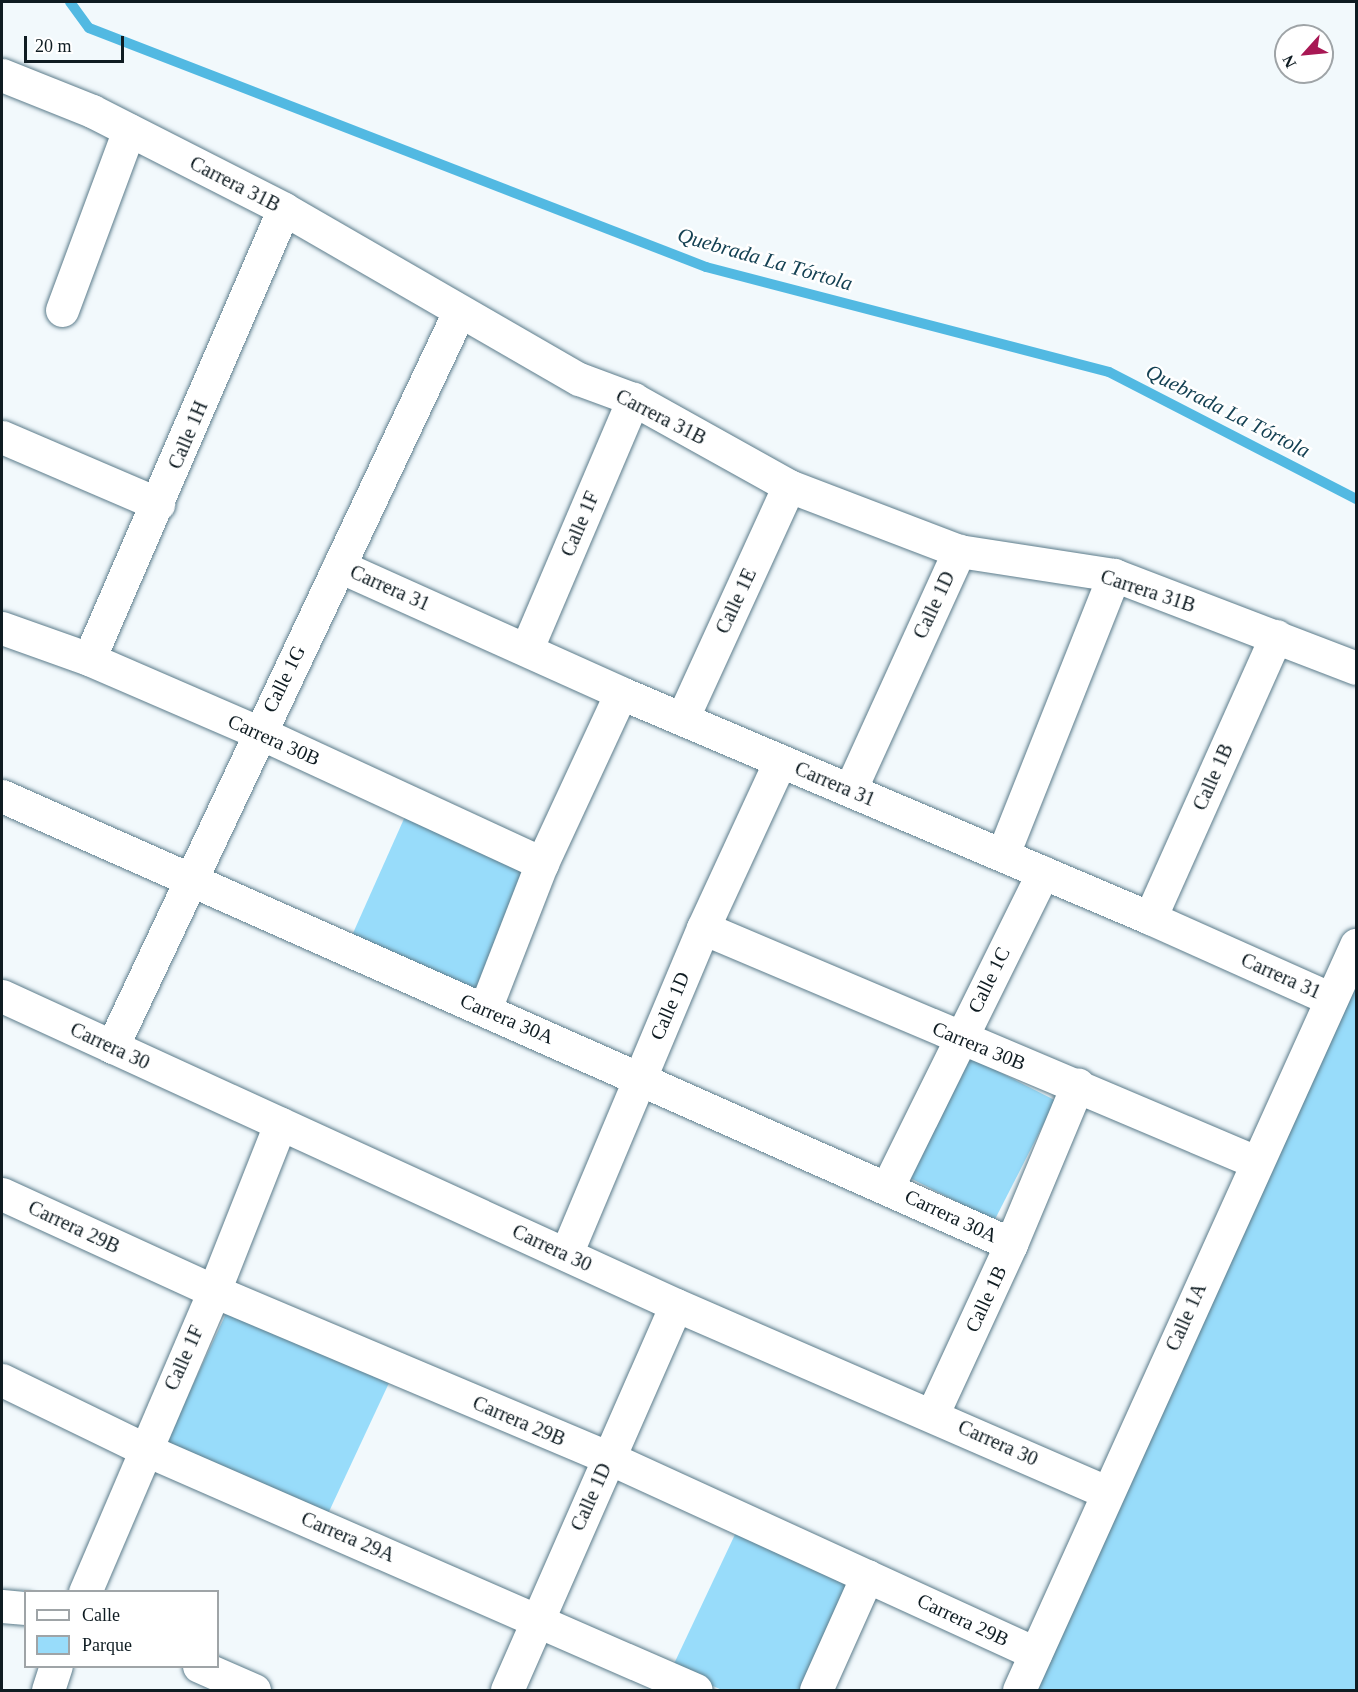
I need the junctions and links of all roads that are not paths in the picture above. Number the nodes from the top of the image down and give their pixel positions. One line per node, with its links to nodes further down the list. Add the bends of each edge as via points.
1 (2, 75): 2 (street, Carrera 31B)
2 (129, 130): 3 (street, Carrera 31B); 4 (street)
3 (284, 209): 5 (street, Carrera 31B); 9 (street, Calle 1H)
4 (62, 310)
5 (459, 312): 6 (street, Carrera 31B, via 579,379); 11 (street, Calle 1G)
6 (633, 399): 8 (street, Carrera 31B); 15 (street, Calle 1F)
7 (2, 437): 9 (street)
8 (789, 486): 10 (street, Carrera 31B); 19 (street, Calle 1E)
9 (159, 504): 16 (street, Calle 1H)
10 (959, 552): 12 (street, Carrera 31B); 22 (street, Calle 1D)
11 (339, 566): 15 (street, Carrera 31); 20 (street, Calle 1G)
12 (1114, 575): 14 (street, Carrera 31B); 24 (street)
13 (2, 628): 16 (street, Carrera 30B)
14 (1276, 636): 17 (street, Carrera 31B); 28 (street, Calle 1B)
15 (527, 648): 18 (street, Carrera 31)
16 (89, 658): 20 (street, Carrera 30B)
17 (1356, 668)
18 (621, 693): 19 (street, Carrera 31); 25 (street)
19 (683, 717): 21 (street, Carrera 31)
20 (258, 732): 25 (street, Carrera 30B); 27 (street, Calle 1G)
21 (780, 761): 22 (street, Carrera 31); 29 (street, Calle 1D)
22 (850, 790): 24 (street, Carrera 31)
23 (2, 796): 27 (street, Carrera 30A)
24 (1003, 855): 26 (street, Carrera 31)
25 (542, 863): 33 (street)
26 (1043, 872): 28 (street, Carrera 31); 34 (street, Calle 1C)
27 (191, 880): 33 (street, Carrera 30A); 35 (street, Calle 1G)
28 (1150, 918): 32 (street, Carrera 31)
29 (703, 928): 34 (street, Carrera 30B); 36 (street, Calle 1D)
30 (1356, 945): 32 (street, Calle 1A)
31 (2, 996): 35 (street, Carrera 30)
32 (1331, 999): 39 (street, Calle 1A)
33 (485, 1009): 36 (street, Carrera 30A)
34 (959, 1040): 37 (street, Carrera 30B); 40 (street, Calle 1C)
35 (112, 1047): 38 (street, Carrera 30)
36 (640, 1076): 40 (street, Carrera 30A); 43 (street, Calle 1D)
37 (1078, 1084): 39 (street, Carrera 30B); 42 (street, Calle 1B)
38 (280, 1124): 43 (street, Carrera 30); 44 (street, Calle 1F)
39 (1256, 1162): 50 (street, Calle 1A)
40 (888, 1186): 42 (street, Carrera 30A)
41 (2, 1194): 44 (street, Carrera 29B)
42 (1011, 1244): 47 (street, Calle 1B)
43 (566, 1254): 45 (street, Carrera 30)
44 (214, 1291): 48 (street, Calle 1F); 49 (street, Carrera 29B)
45 (676, 1305): 47 (street, Carrera 30); 49 (street, Calle 1D)
46 (2, 1380): 48 (street, Carrera 29A)
47 (933, 1413): 50 (street, Carrera 30)
48 (144, 1449): 52 (street, Calle 1F); 55 (street, Carrera 29A)
49 (609, 1458): 51 (street, Carrera 29B); 55 (street, Calle 1D)
50 (1107, 1492): 56 (street, Calle 1A)
51 (867, 1576): 56 (street, Carrera 29B); 63 (street)
52 (86, 1590)
53 (2, 1606): 54 (street)
54 (24, 1608)
55 (537, 1619): 61 (street, Calle 1D); 62 (street, Carrera 29A)
56 (1035, 1653): 64 (street, Calle 1A)
57 (55, 1668): 59 (street)
58 (204, 1668): 60 (street)
59 (48, 1690)
60 (255, 1690)
61 (507, 1690)
62 (696, 1690)
63 (816, 1690)
64 (1019, 1690)

